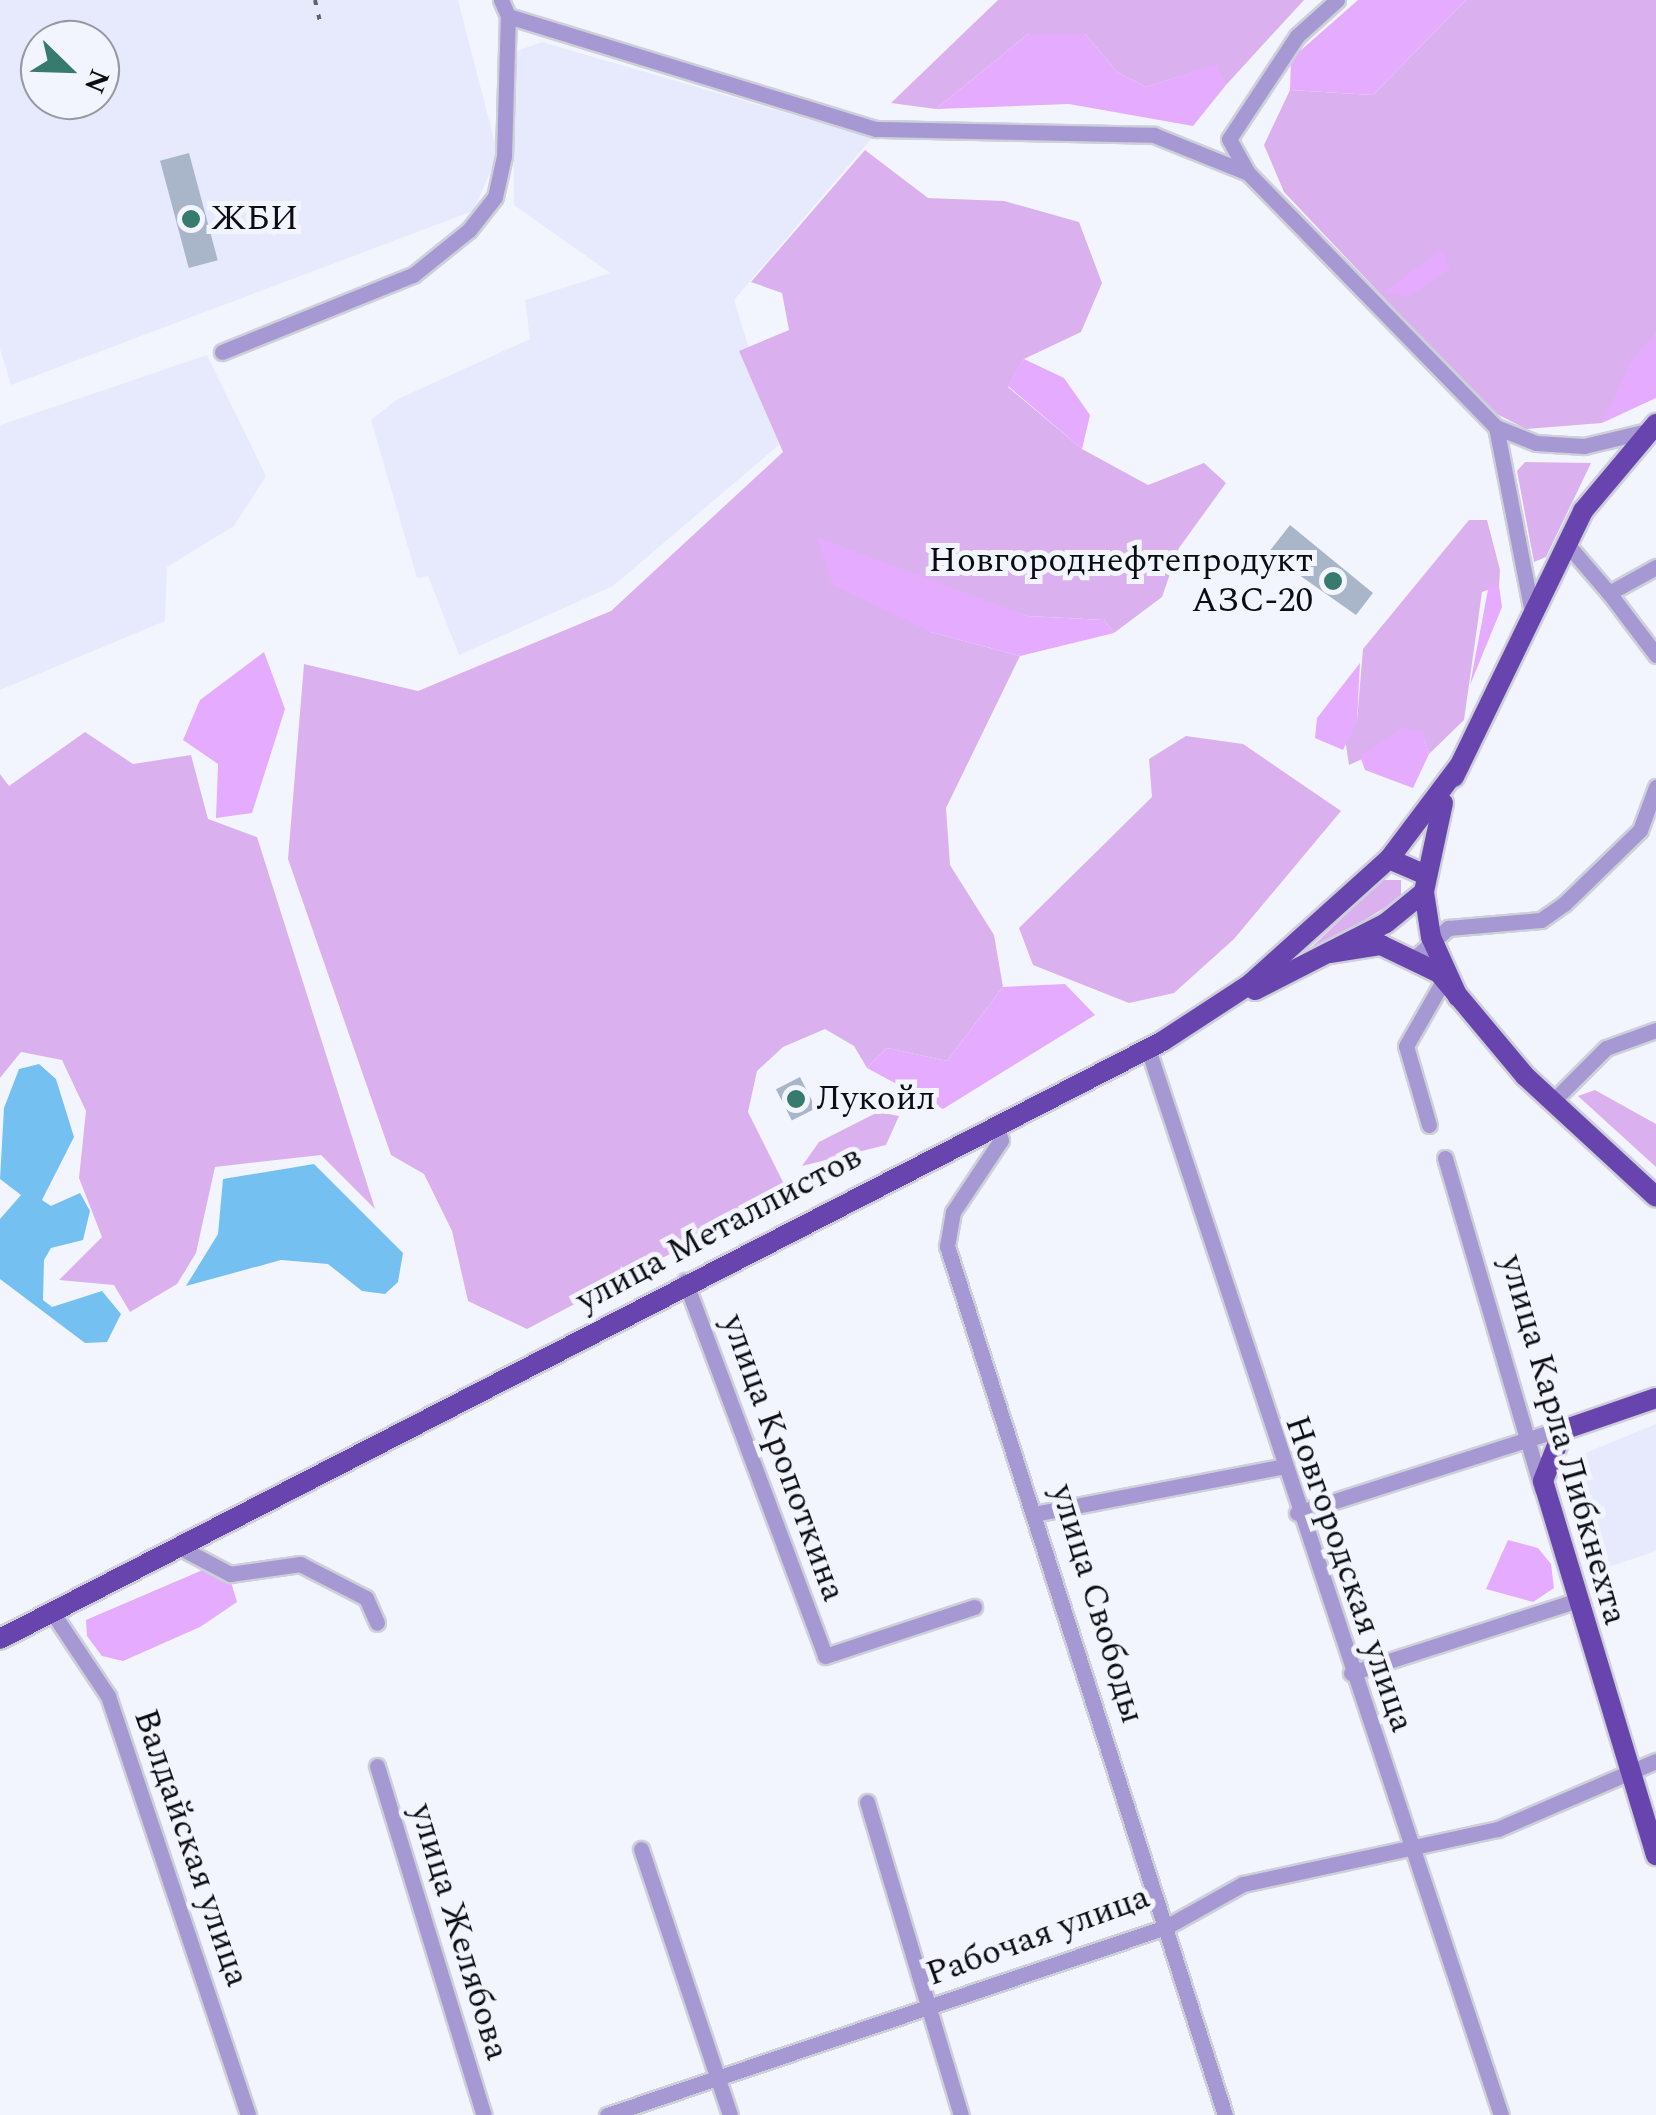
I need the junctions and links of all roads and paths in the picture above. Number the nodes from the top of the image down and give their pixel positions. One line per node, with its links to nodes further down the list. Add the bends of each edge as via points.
1 (500, 0): 3 (street)
2 (1337, 0): 4 (street, via 1297,36)
3 (508, 16): 5 (street, via 876,129 1154,134); 7 (street, via 504,156 494,197 469,230 413,275)
4 (1229, 139): 5 (street); 6 (street)
5 (1214, 156): 6 (street)
6 (1248, 174): 8 (street)
7 (222, 352)
8 (1496, 427): 9 (street, via 1536,444 1584,446); 13 (street)
9 (1651, 427): 10 (main road)
10 (1566, 543): 12 (street); 13 (main road)
11 (1656, 567): 12 (street)
12 (1610, 594): 14 (street)
13 (1532, 612): 15 (main road)
14 (1656, 655)
15 (1459, 766): 17 (main road, улица Металлистов); 18 (main road)
16 (1656, 787): 19 (street, via 1640,830 1541,920)
17 (1389, 859): 18 (main road); 23 (main road, улица Металлистов)
18 (1425, 884): 19 (main road); 20 (main road)
19 (1430, 937): 21 (street); 22 (main road)
20 (1330, 952): 21 (main road, via 1381,944); 23 (main road)
21 (1417, 956): 22 (main road)
22 (1445, 977): 26 (main road); 28 (street, via 1406,1046)
23 (1217, 1008): 25 (main road, улица Металлистов)
24 (1656, 1030): 26 (street, via 1606,1048)
25 (1148, 1049): 27 (main road, улица Металлистов); 35 (street, Новгородская улица)
26 (1553, 1101): 30 (main road)
27 (996, 1124): 31 (main road, улица Металлистов); 38 (street, улица Свободы, via 1001,1140 954,1212 947,1246)
28 (1429, 1125)
29 (1445, 1158): 34 (street, улица Карла Либкнехта)
30 (1656, 1197)
31 (685, 1281): 39 (main road, улица Металлистов); 41 (street, улица Кропоткина, via 825,1656)
32 (1656, 1398): 33 (main road)
33 (1572, 1425): 34 (street); 36 (main road, via 1546,1458)
34 (1528, 1440): 36 (street, улица Карла Либкнехта); 37 (street)
35 (1280, 1467): 37 (street, Новгородская улица); 38 (street)
36 (1544, 1492): 40 (main road, улица Карла Либкнехта)
37 (1297, 1513): 45 (street, Новгородская улица)
38 (1038, 1514): 53 (street, улица Свободы)
39 (178, 1547): 42 (main road, улица Металлистов); 43 (street, via 220,1573 315,1570 366,1598)
40 (1575, 1601): 45 (street); 48 (main road, улица Карла Либкнехта)
41 (974, 1607)
42 (52, 1612): 44 (main road, улица Металлистов); 56 (street, Валдайская улица, via 108,1696)
43 (377, 1623)
44 (0, 1639)
45 (1351, 1673): 51 (street, Новгородская улица)
46 (1656, 1761): 48 (street, Рабочая улица)
47 (377, 1766): 57 (street, улица Желябова)
48 (1628, 1770): 51 (street, Рабочая улица, via 1498,1829); 52 (main road, улица Карла Либкнехта)
49 (867, 1802): 54 (street)
50 (642, 1848): 55 (street)
51 (1410, 1849): 53 (street, Рабочая улица, via 1242,1884); 62 (street, Новгородская улица)
52 (1656, 1855)
53 (1166, 1927): 54 (street, Рабочая улица); 61 (street, улица Свободы)
54 (927, 2009): 55 (street, Рабочая улица); 60 (street)
55 (718, 2079): 58 (street, Рабочая улица); 59 (street)
56 (248, 2115)
57 (484, 2115)
58 (607, 2115)
59 (730, 2115)
60 (961, 2115)
61 (1225, 2115)
62 (1501, 2115)

